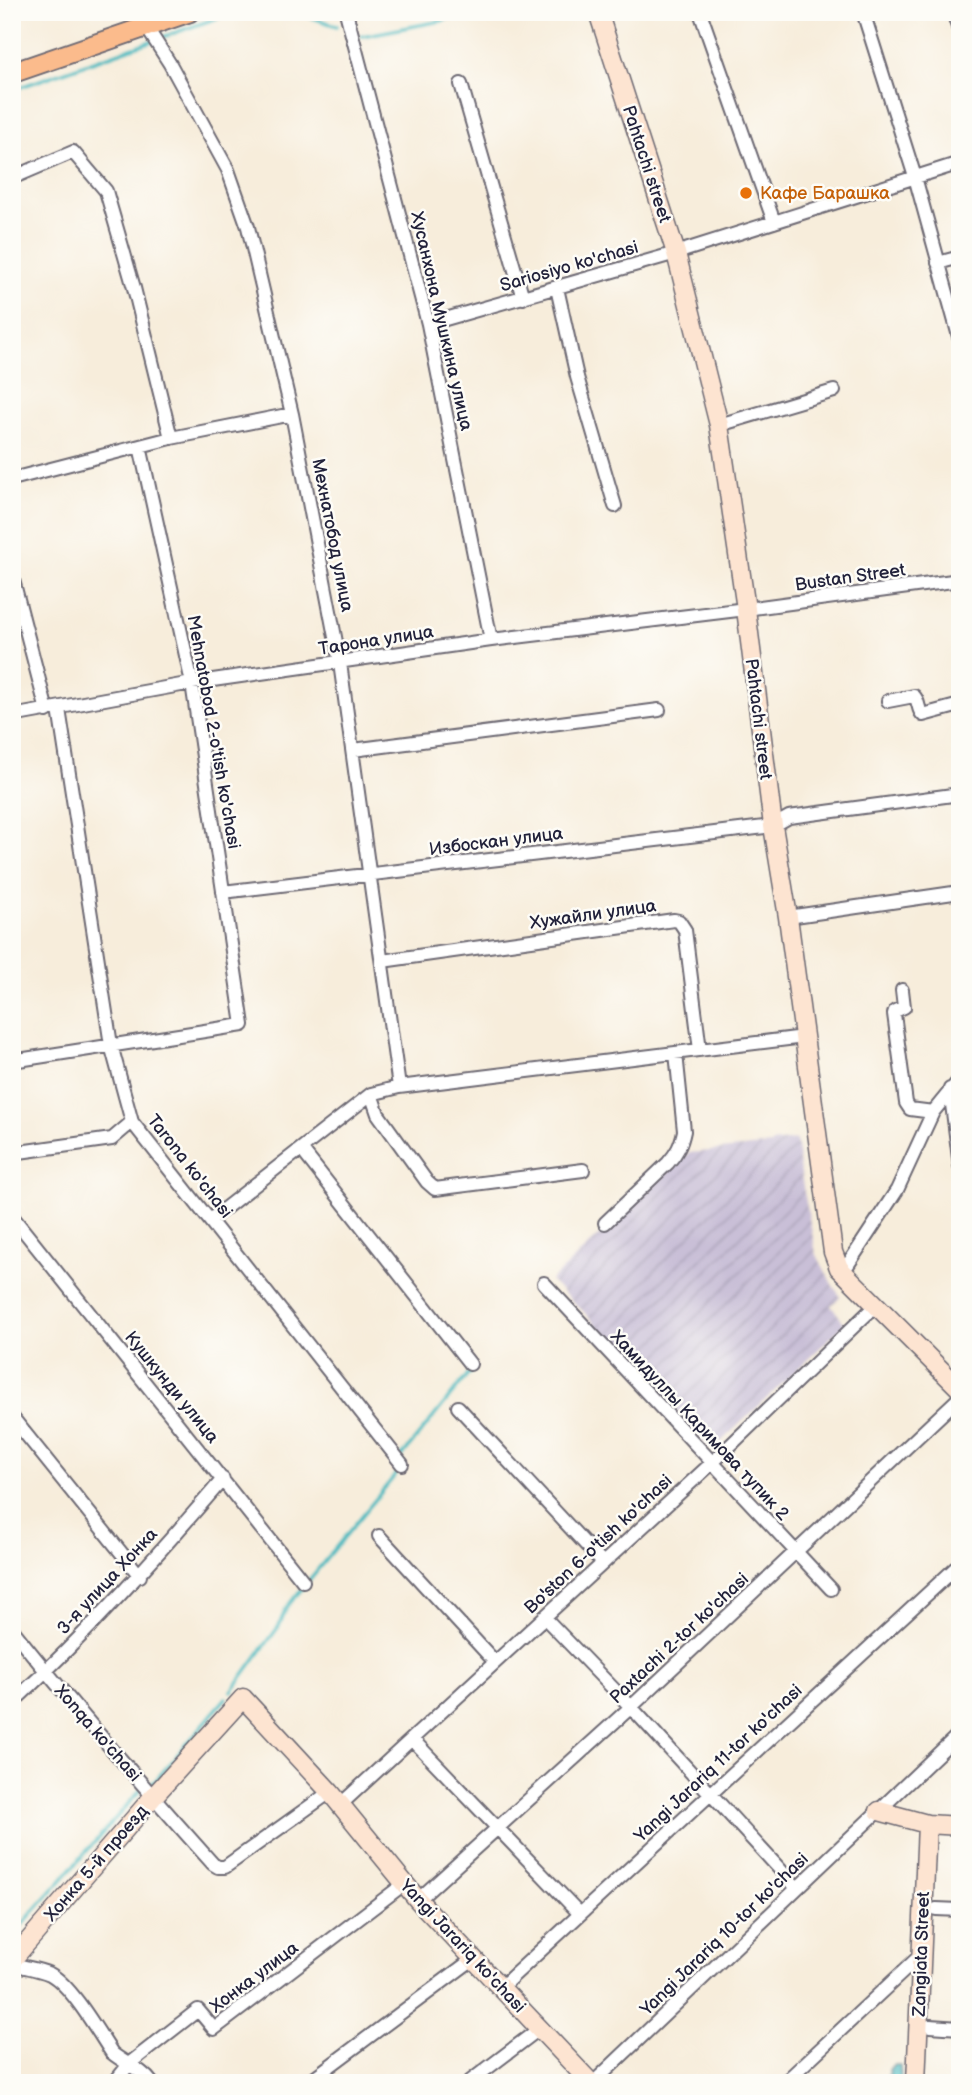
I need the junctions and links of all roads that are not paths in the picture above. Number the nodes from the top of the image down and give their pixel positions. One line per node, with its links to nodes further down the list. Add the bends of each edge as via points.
1 (189, 12): 7 (main road)
2 (346, 12): 21 (street, Хусанхона Мушкина улица)
3 (598, 12): 16 (street, Pahtachi street)
4 (700, 12): 15 (street)
5 (863, 12): 13 (street)
6 (953, 12): 8 (street)
7 (146, 19): 9 (main road); 10 (main road); 24 (street, Мехнатобод улица, via 228,170 248,227)
8 (960, 33)
9 (12, 60)
10 (12, 73)
11 (461, 84): 20 (street)
12 (960, 163): 13 (street, Sariosiyo ko'chasi)
13 (915, 177): 15 (street, Sariosiyo ko'chasi); 18 (street)
14 (12, 178): 26 (street, via 73,152 106,191)
15 (774, 222): 16 (street, Sariosiyo ko'chasi)
16 (676, 253): 19 (street, Sariosiyo ko'chasi); 25 (street, Pahtachi street)
17 (960, 257): 18 (street)
18 (939, 263): 22 (street)
19 (557, 288): 20 (street, Sariosiyo ko'chasi); 29 (street, via 577,377)
20 (523, 298): 21 (street, Sariosiyo ko'chasi)
21 (428, 324): 33 (street, Хусанхона Мушкина улица)
22 (960, 340)
23 (834, 391): 25 (street)
24 (292, 414): 26 (street); 34 (street, Мехнатобод улица)
25 (719, 425): 32 (street, Pahtachi street)
26 (171, 438): 27 (street)
27 (141, 446): 28 (street); 35 (street, Mehnatobod 2-o'tish ko'chasi)
28 (12, 479)
29 (615, 506)
30 (12, 576): 38 (street, Tarona ko'chasi)
31 (960, 580): 32 (street, Bustаn Street)
32 (746, 609): 33 (street, Тарона улица); 43 (street, Pahtachi street)
33 (491, 640): 34 (street, Тарона улица)
34 (340, 663): 35 (street, Тарона улица); 41 (street, Мехнатобод улица)
35 (192, 683): 38 (street, Тарона улица); 45 (street, Mehnatobod 2-o'tish ko'chasi)
36 (888, 701): 37 (street, via 915,696 923,715)
37 (960, 705)
38 (53, 710): 40 (street, Тарона улица); 51 (street, Tarona ko'chasi)
39 (659, 710): 41 (street)
40 (12, 716)
41 (353, 750): 44 (street, Мехнатобод улица)
42 (960, 794): 43 (street, Избоскан улица, via 789,817)
43 (773, 826): 44 (street, Избоскан улица); 47 (street, Pahtachi street)
44 (370, 874): 45 (street, Избоскан улица); 48 (street, Мехнатобод улица)
45 (223, 892): 51 (street, Mehnatobod 2-o'tish ko'chasi, via 243,1025)
46 (960, 892): 47 (street)
47 (788, 917): 50 (street, Pahtachi street)
48 (382, 961): 52 (street, Хужайли улица, via 679,921 685,930); 56 (street, Мехнатобод улица)
49 (902, 990): 58 (street, via 904,1007 894,1014 906,1103 910,1109)
50 (804, 1037): 52 (street); 67 (street, Pahtachi street, via 833,1252)
51 (111, 1045): 54 (street); 59 (street, Tarona ko'chasi)
52 (700, 1049): 53 (street)
53 (676, 1053): 56 (street); 66 (street, via 682,1143 668,1163)
54 (12, 1060)
55 (955, 1084): 58 (street); 62 (street)
56 (399, 1087): 57 (street)
57 (371, 1094): 60 (street); 63 (street, via 378,1114 435,1189)
58 (933, 1112): 67 (street, via 897,1190)
59 (132, 1122): 61 (street, via 112,1139); 65 (street, Tarona ko'chasi)
60 (301, 1149): 65 (street); 70 (street)
61 (12, 1153)
62 (960, 1166)
63 (583, 1170)
64 (12, 1216): 77 (street, Кушкунди улица)
65 (210, 1220): 76 (street, Tarona ko'chasi)
66 (605, 1223)
67 (843, 1272): 69 (street, Pahtachi street)
68 (544, 1283): 75 (street, Хамидуллы Каримова тупик 2)
69 (875, 1306): 71 (street, Pahtachi street); 75 (street, Bo'ston 6-o'tish ko'chasi)
70 (470, 1364)
71 (960, 1389)
72 (960, 1397): 79 (street, Paxtachi 2-tor ko'chasi)
73 (458, 1407): 80 (street)
74 (12, 1418): 82 (street)
75 (712, 1463): 79 (street, Хамидуллы Каримова тупик 2); 80 (street, Bo'ston 6-o'tish ko'chasi)
76 (402, 1464)
77 (223, 1479): 82 (street, 3-я улица Хонка); 83 (street, Кушкунди улица)
78 (380, 1536): 87 (street)
79 (796, 1552): 84 (street, Хамидуллы Каримова тупик 2); 91 (street, Paxtachi 2-tor ko'chasi)
80 (603, 1563): 85 (street, Bo'ston 6-o'tish ko'chasi)
81 (960, 1564): 94 (street, Yangi Jarariq 11-tor ko'chasi)
82 (140, 1576): 88 (street, 3-я улица Хонка)
83 (303, 1581)
84 (831, 1589)
85 (544, 1617): 87 (street, Bo'ston 6-o'tish ko'chasi); 91 (street)
86 (12, 1629): 88 (street, Xonqa ko'chasi)
87 (495, 1662): 93 (street, Bo'ston 6-o'tish ko'chasi)
88 (46, 1672): 90 (street, 3-я улица Хонка); 95 (street, Xonqa ko'chasi)
89 (243, 1698): 95 (street, Xonqa ko'chasi); 96 (street, Yangi Jarariq ko'chasi)
90 (12, 1703)
91 (631, 1707): 94 (street); 100 (street, Paxtachi 2-tor ko'chasi)
92 (960, 1733): 97 (street, Yangi Jarariq 10-tor ko'chasi)
93 (412, 1739): 96 (street, Bo'ston 6-o'tish ko'chasi); 100 (street)
94 (710, 1794): 102 (street); 106 (street, Yangi Jarariq 11-tor ko'chasi)
95 (153, 1797): 96 (street, Bo'ston 6-o'tish ko'chasi, via 218,1867 225,1867); 109 (street, Хонка 5-й проезд)
96 (335, 1798): 101 (street, Yangi Jarariq ko'chasi)
97 (879, 1811): 98 (street); 102 (street, Yangi Jarariq 10-tor ko'chasi)
98 (927, 1824): 99 (street); 107 (street, Zangiata Street)
99 (960, 1826)
100 (497, 1827): 103 (street, Paxtachi 2-tor ko'chasi); 106 (street)
101 (404, 1884): 103 (street, Yangi Jarariq ko'chasi); 114 (street, Хонка улица, via 214,2029 198,2010)
102 (797, 1888): 119 (street, Yangi Jarariq 10-tor ko'chasi)
103 (418, 1900): 108 (street, Yangi Jarariq ko'chasi)
104 (936, 1909): 105 (street)
105 (960, 1910)
106 (580, 1914): 110 (street, Yangi Jarariq 11-tor ko'chasi)
107 (921, 1955): 120 (street); 121 (street, Zangiata Street)
108 (473, 1959): 110 (street, Yangi Jarariq ko'chasi); 117 (street)
109 (12, 1962): 114 (street, via 50,1975 61,1984 112,2053)
110 (500, 1988): 113 (street, Yangi Jarariq ko'chasi)
111 (930, 2026): 112 (street)
112 (960, 2028)
113 (540, 2029): 118 (street); 119 (street, Yangi Jarariq ko'chasi)
114 (130, 2063): 115 (street); 116 (street)
115 (114, 2083)
116 (152, 2083)
117 (307, 2083)
118 (468, 2083)
119 (592, 2083)
120 (784, 2083)
121 (916, 2083)

